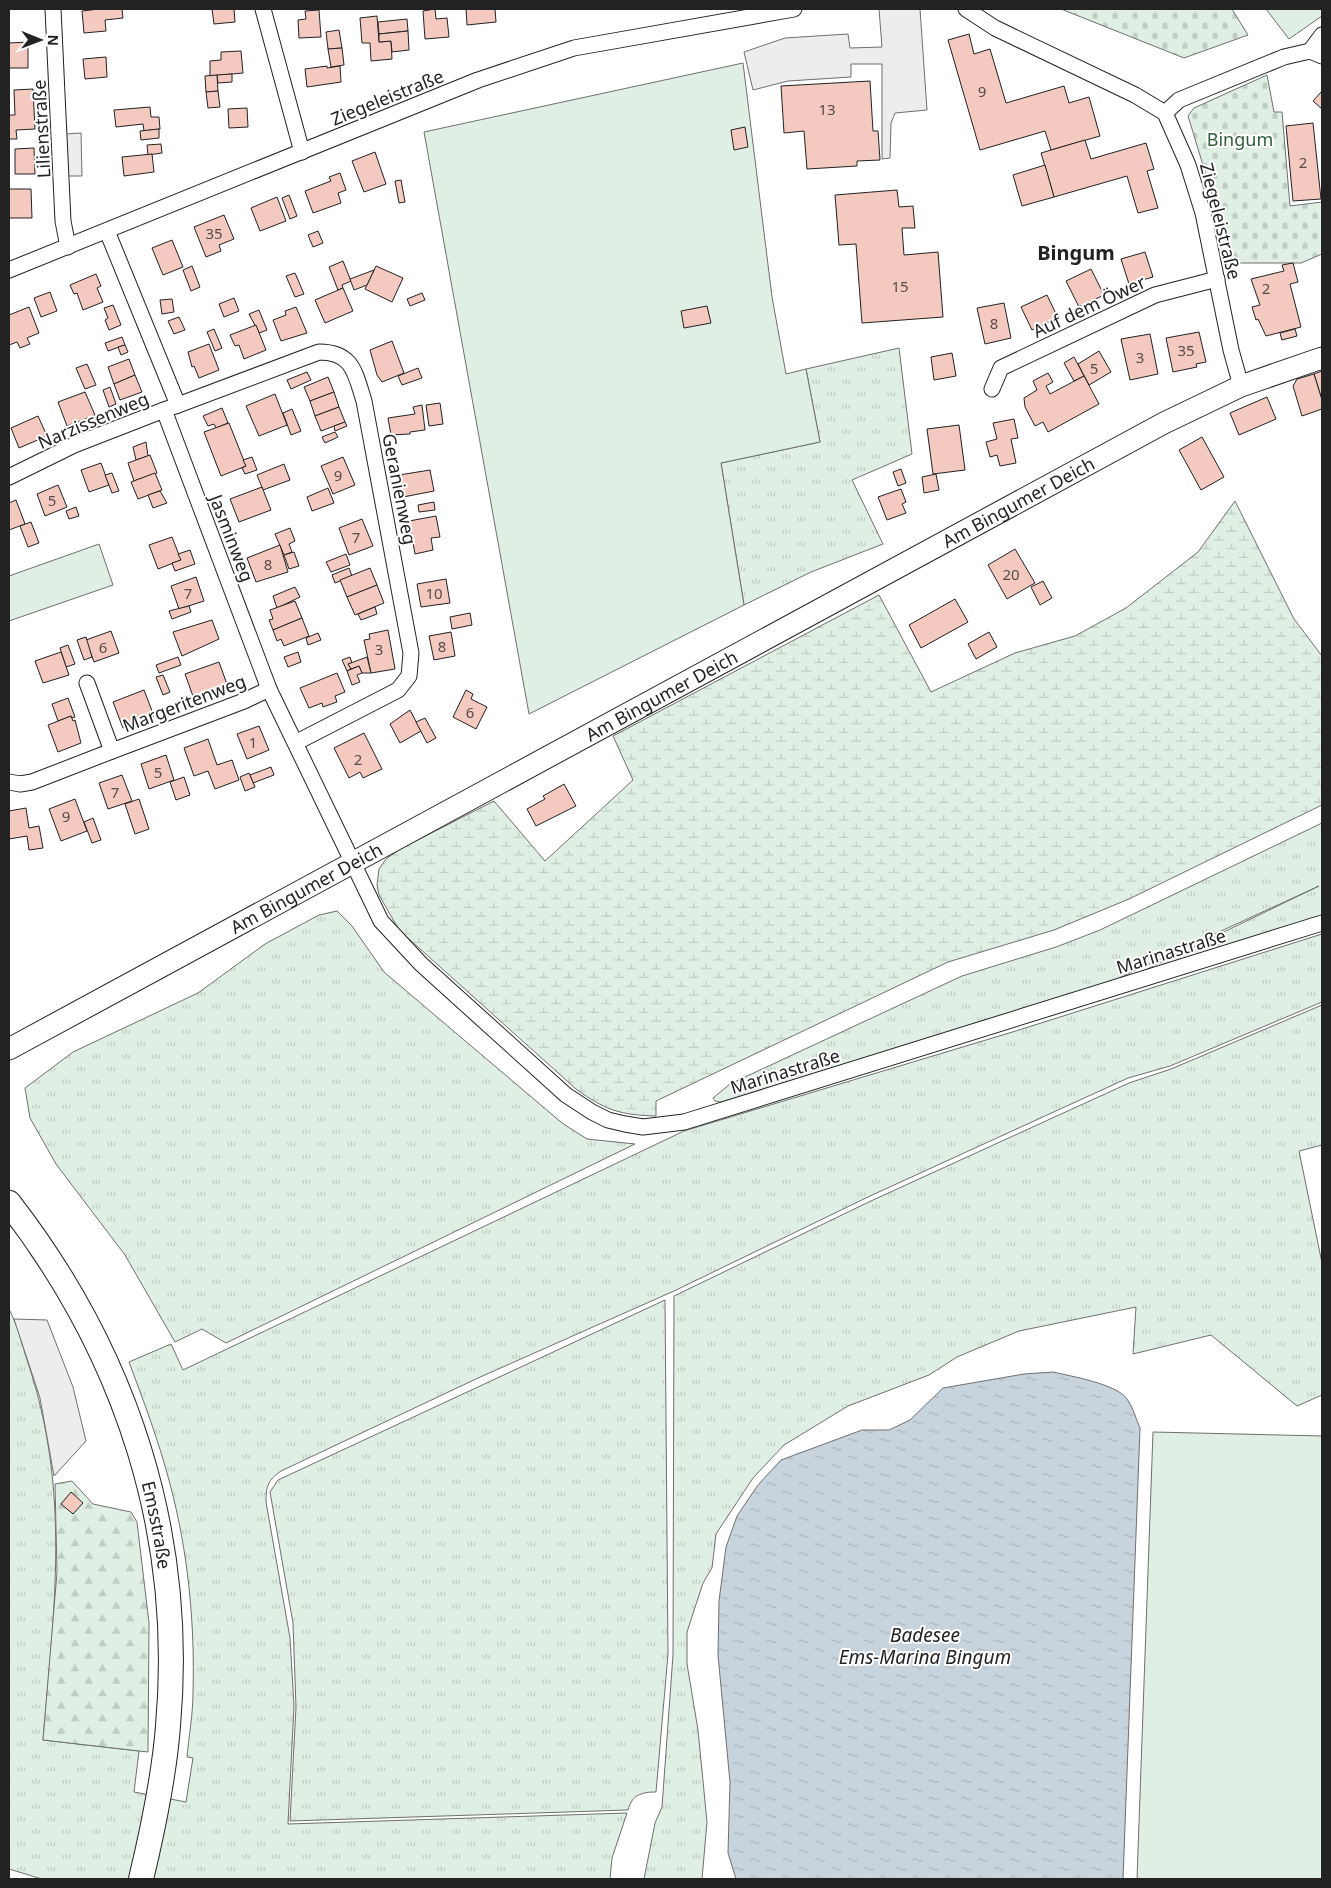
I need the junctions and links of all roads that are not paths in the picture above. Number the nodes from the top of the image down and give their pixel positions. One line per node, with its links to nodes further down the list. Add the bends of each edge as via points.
1 (53, 9): 10 (street, Lilienstraße)
2 (263, 9): 8 (street)
3 (794, 9): 8 (street, Ziegeleistraße, via 574,48 478,80)
4 (966, 9): 7 (street, via 995,28)
5 (1322, 35): 6 (street)
6 (1316, 54): 7 (street, via 1284,58 1179,100)
7 (1165, 113): 12 (street, Ziegeleistraße, via 1194,182)
8 (302, 152): 9 (street, Ziegeleistraße)
9 (107, 231): 10 (street, Ziegeleistraße); 16 (street, Jasminweg)
10 (68, 247): 11 (street, Ziegeleistraße)
11 (9, 270)
12 (1216, 279): 14 (street, Ziegeleistraße); 15 (street, Auf dem Öwer, via 1155,295 1001,368)
13 (1322, 358): 14 (main road, Am Bingumer Deich)
14 (1241, 386): 23 (main road, Am Bingumer Deich, via 1164,423)
15 (992, 388)
16 (171, 408): 17 (street, Narzissenweg, via 74,445); 19 (street, Jasminweg); 20 (street, Geranienweg, via 319,352 344,356 354,369 364,401 408,634 411,653 409,676 398,690)
17 (9, 477)
18 (87, 684): 21 (street, Margeritenweg)
19 (269, 689): 20 (street, Jasminweg); 21 (street, Margeritenweg)
20 (297, 742): 23 (street, Jasminweg)
21 (112, 751): 22 (street, Margeritenweg, via 32,782)
22 (9, 782)
23 (352, 862): 24 (street, Marinastraße, via 381,921 465,1005 566,1095 608,1120 643,1127 684,1122); 25 (main road, Am Bingumer Deich)
24 (1322, 924)
25 (9, 1049)
26 (9, 1203): 27 (main road, Emsstraße, via 56,1268 85,1317 110,1370 142,1456 152,1496 168,1581 170,1680 164,1762)
27 (142, 1879)

